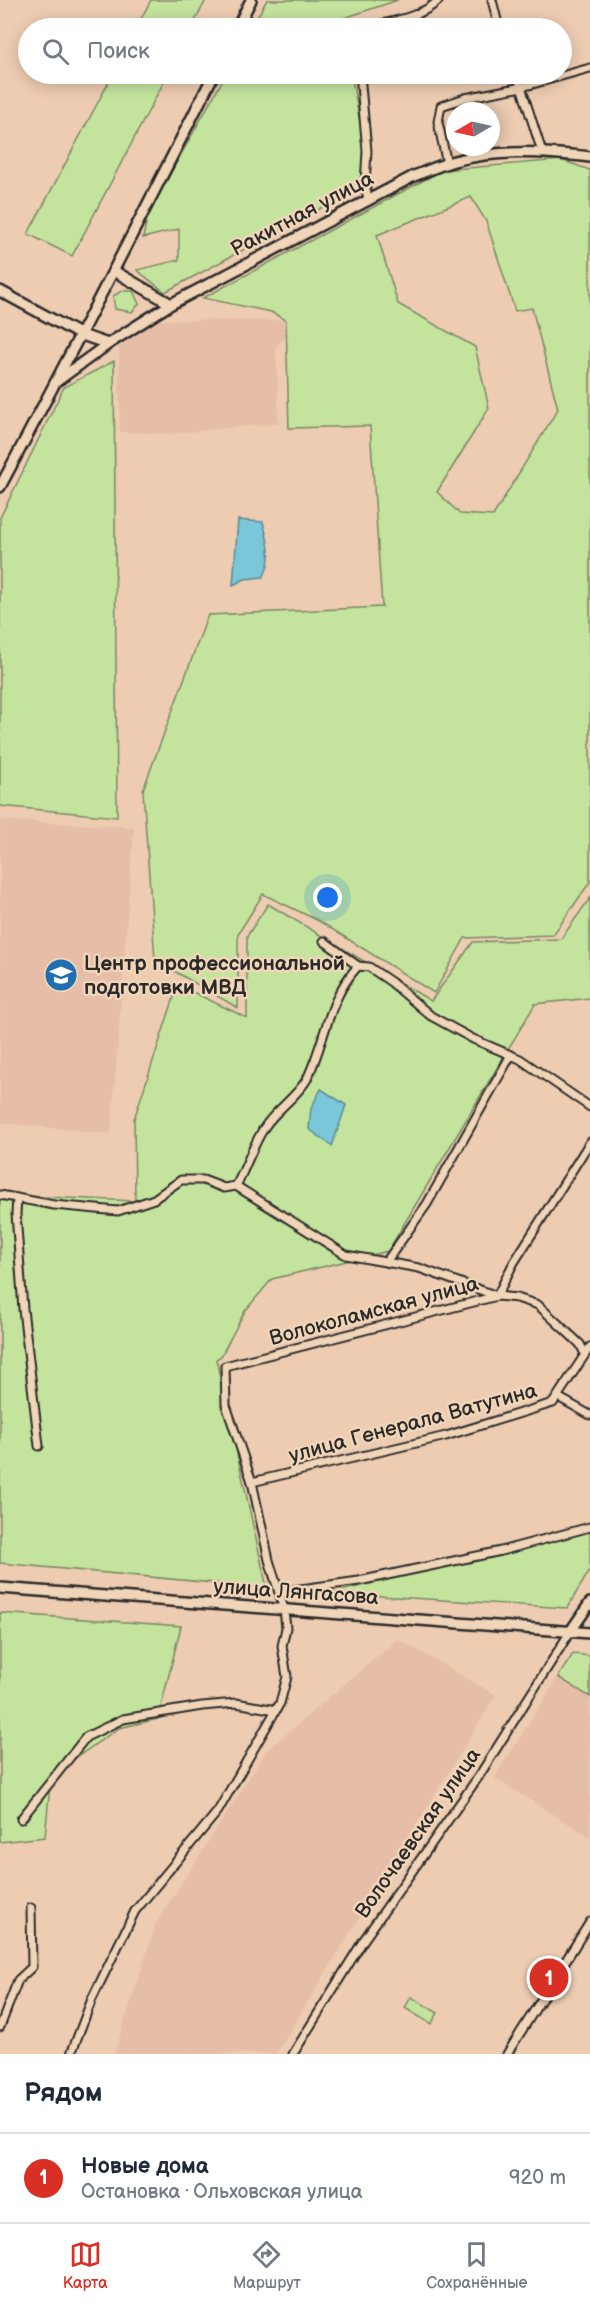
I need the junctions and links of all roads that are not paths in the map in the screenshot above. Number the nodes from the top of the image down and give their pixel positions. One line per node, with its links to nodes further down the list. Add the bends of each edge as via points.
1 (251, 0): 4 (street)
2 (439, 0): 5 (street)
3 (492, 0): 6 (street)
4 (242, 18)
5 (405, 18)
6 (496, 18)
7 (590, 68): 8 (street)
8 (572, 73)
9 (209, 84): 18 (street)
10 (361, 84): 17 (street)
11 (521, 84): 13 (street)
12 (533, 84): 13 (street)
13 (522, 87): 14 (street); 16 (street, via 441,106 438,122)
14 (542, 152): 15 (street, Ракитная улица); 16 (street, Ракитная улица, via 496,154)
15 (590, 158)
16 (447, 164): 17 (street, Ракитная улица)
17 (368, 200): 20 (street, Ракитная улица)
18 (114, 271): 20 (street); 21 (street)
19 (0, 291): 21 (street)
20 (171, 304): 22 (street, Ракитная улица)
21 (79, 334): 22 (street); 23 (street)
22 (108, 344): 23 (street, Ракитная улица)
23 (57, 381): 24 (street)
24 (0, 487)
25 (324, 941): 26 (street)
26 (358, 966): 27 (street, via 369,967 391,982 431,1016); 30 (street, via 340,991 306,1080 265,1126)
27 (511, 1055): 28 (street); 33 (street, via 427,1204)
28 (590, 1107)
29 (590, 1142): 34 (street, Волоколамская улица)
30 (236, 1186): 32 (street, via 224,1188 203,1180 181,1180 154,1199 118,1211); 33 (street, via 346,1255)
31 (0, 1195): 32 (street)
32 (17, 1198): 38 (street, via 23,1309)
33 (386, 1262): 34 (street, via 419,1268)
34 (497, 1296): 35 (street, via 538,1305); 39 (street, Волоколамская улица, via 225,1366 226,1405)
35 (588, 1351): 36 (street, улица Генерала Ватутина)
36 (558, 1397): 37 (street); 39 (street, улица Генерала Ватутина, via 553,1403 446,1436)
37 (590, 1415)
38 (39, 1446)
39 (252, 1482): 42 (street)
40 (590, 1527): 42 (street, via 370,1579)
41 (0, 1588): 44 (street, улица Лянгасова)
42 (279, 1592): 44 (street)
43 (590, 1603): 45 (street)
44 (284, 1609): 45 (street, улица Лянгасова); 47 (street, via 286,1628 282,1646 287,1677)
45 (570, 1632): 46 (street, улица Лянгасова); 53 (street, Волочаевская улица, via 479,1776 363,1941)
46 (590, 1633)
47 (276, 1710): 48 (street, via 236,1703 123,1719 86,1737); 52 (street, via 218,1811 135,1911 92,1999)
48 (21, 1820)
49 (31, 1908): 51 (street, via 32,1967 18,1980)
50 (590, 1922): 54 (street)
51 (0, 2027)
52 (71, 2054)
53 (292, 2054)
54 (507, 2054)

